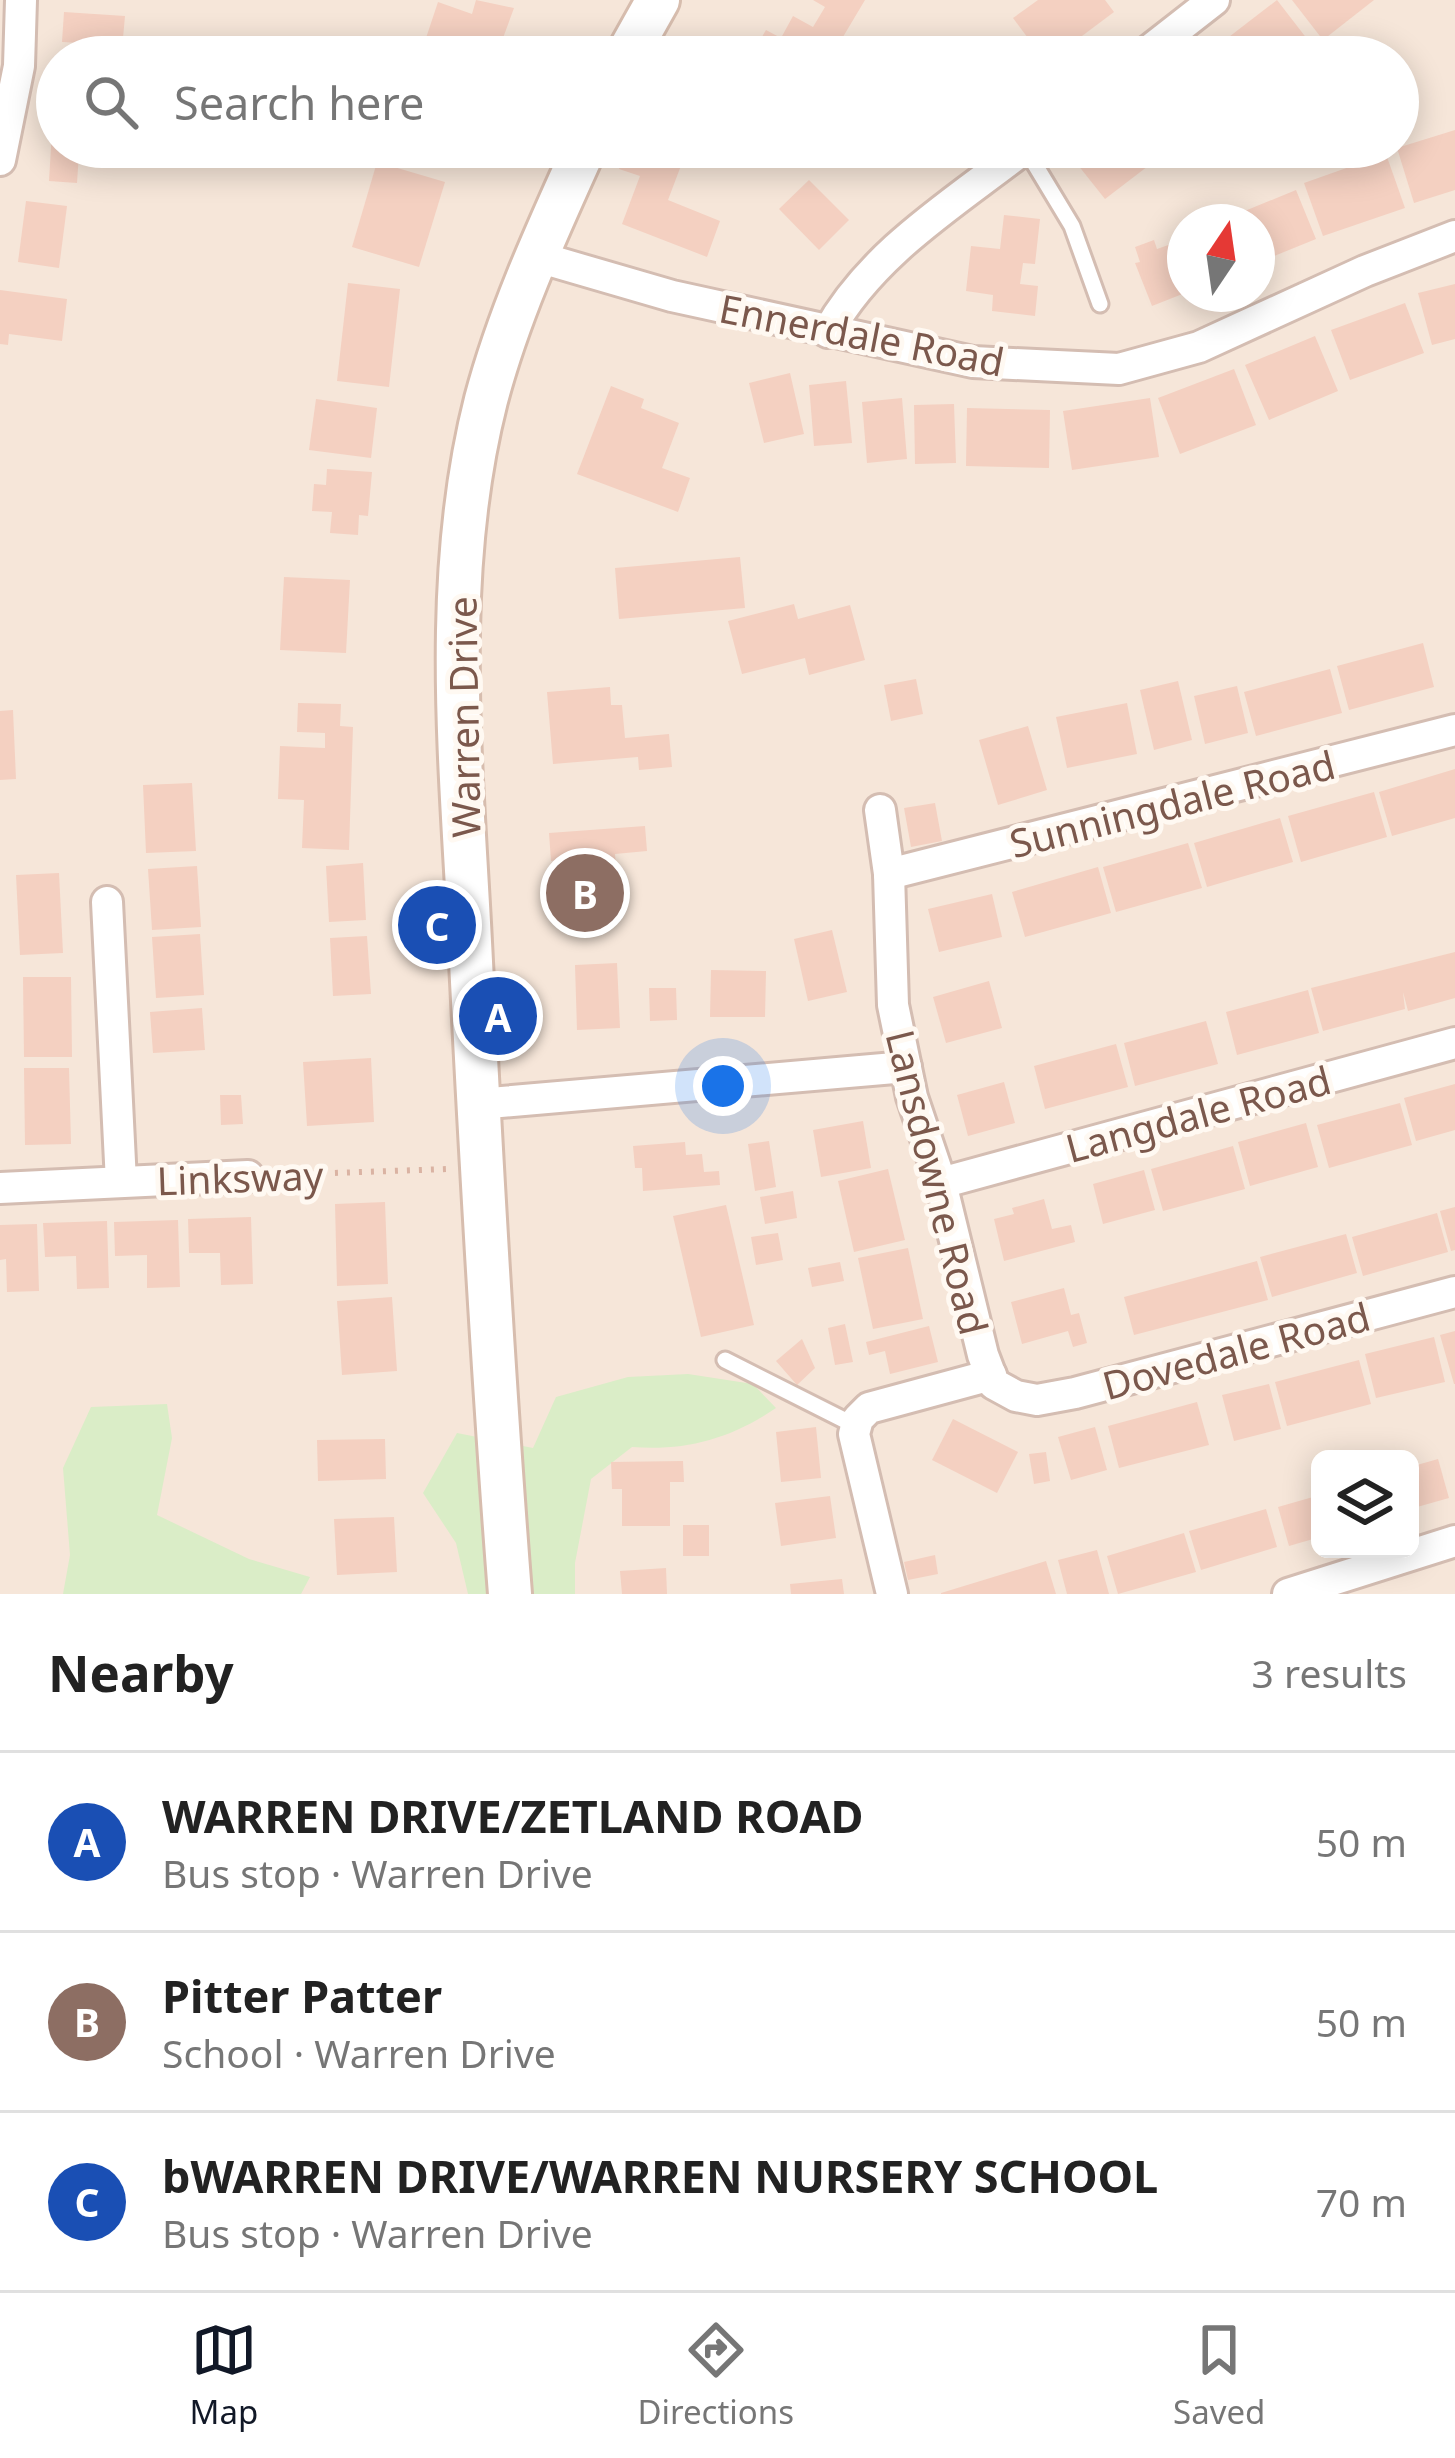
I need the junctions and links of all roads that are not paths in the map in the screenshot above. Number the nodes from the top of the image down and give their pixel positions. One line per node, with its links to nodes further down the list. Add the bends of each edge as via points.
1 (21, 0): 6 (street, via 19,66)
2 (658, 0): 4 (street)
3 (1214, 0): 5 (street)
4 (638, 36)
5 (1168, 36)
6 (0, 160)
7 (576, 168): 11 (street, Warren Drive)
8 (999, 168): 13 (street, via 870,272)
9 (1037, 168): 12 (lane, via 1072,226)
10 (1455, 236): 13 (street, Ennerdale Road, via 1199,347 1119,369 973,362)
11 (538, 257): 13 (street, Ennerdale Road); 20 (street, Warren Drive, via 486,400 458,618)
12 (1100, 304)
13 (829, 332)
14 (1455, 730): 16 (street, Sunningdale Road)
15 (880, 810): 16 (street, Lansdowne Road)
16 (889, 874): 19 (street, Lansdowne Road, via 893,1005)
17 (107, 902): 22 (street)
18 (1455, 1043): 23 (street, Langdale Road)
19 (906, 1067): 20 (street); 23 (street, Lansdowne Road)
20 (478, 1104): 31 (street, Warren Drive)
21 (248, 1176): 22 (street, Linksway)
22 (121, 1182): 24 (street, Linksway)
23 (941, 1183): 27 (street, Lansdowne Road)
24 (0, 1187)
25 (1455, 1292): 28 (street, Dovedale Road, via 1075,1393)
26 (725, 1360): 29 (lane)
27 (991, 1375): 28 (street, Lansdowne Road); 29 (street, via 869,1408)
28 (1016, 1396)
29 (856, 1426): 32 (street)
30 (1455, 1541): 33 (street)
31 (510, 1594)
32 (892, 1594)
33 (1288, 1594)

